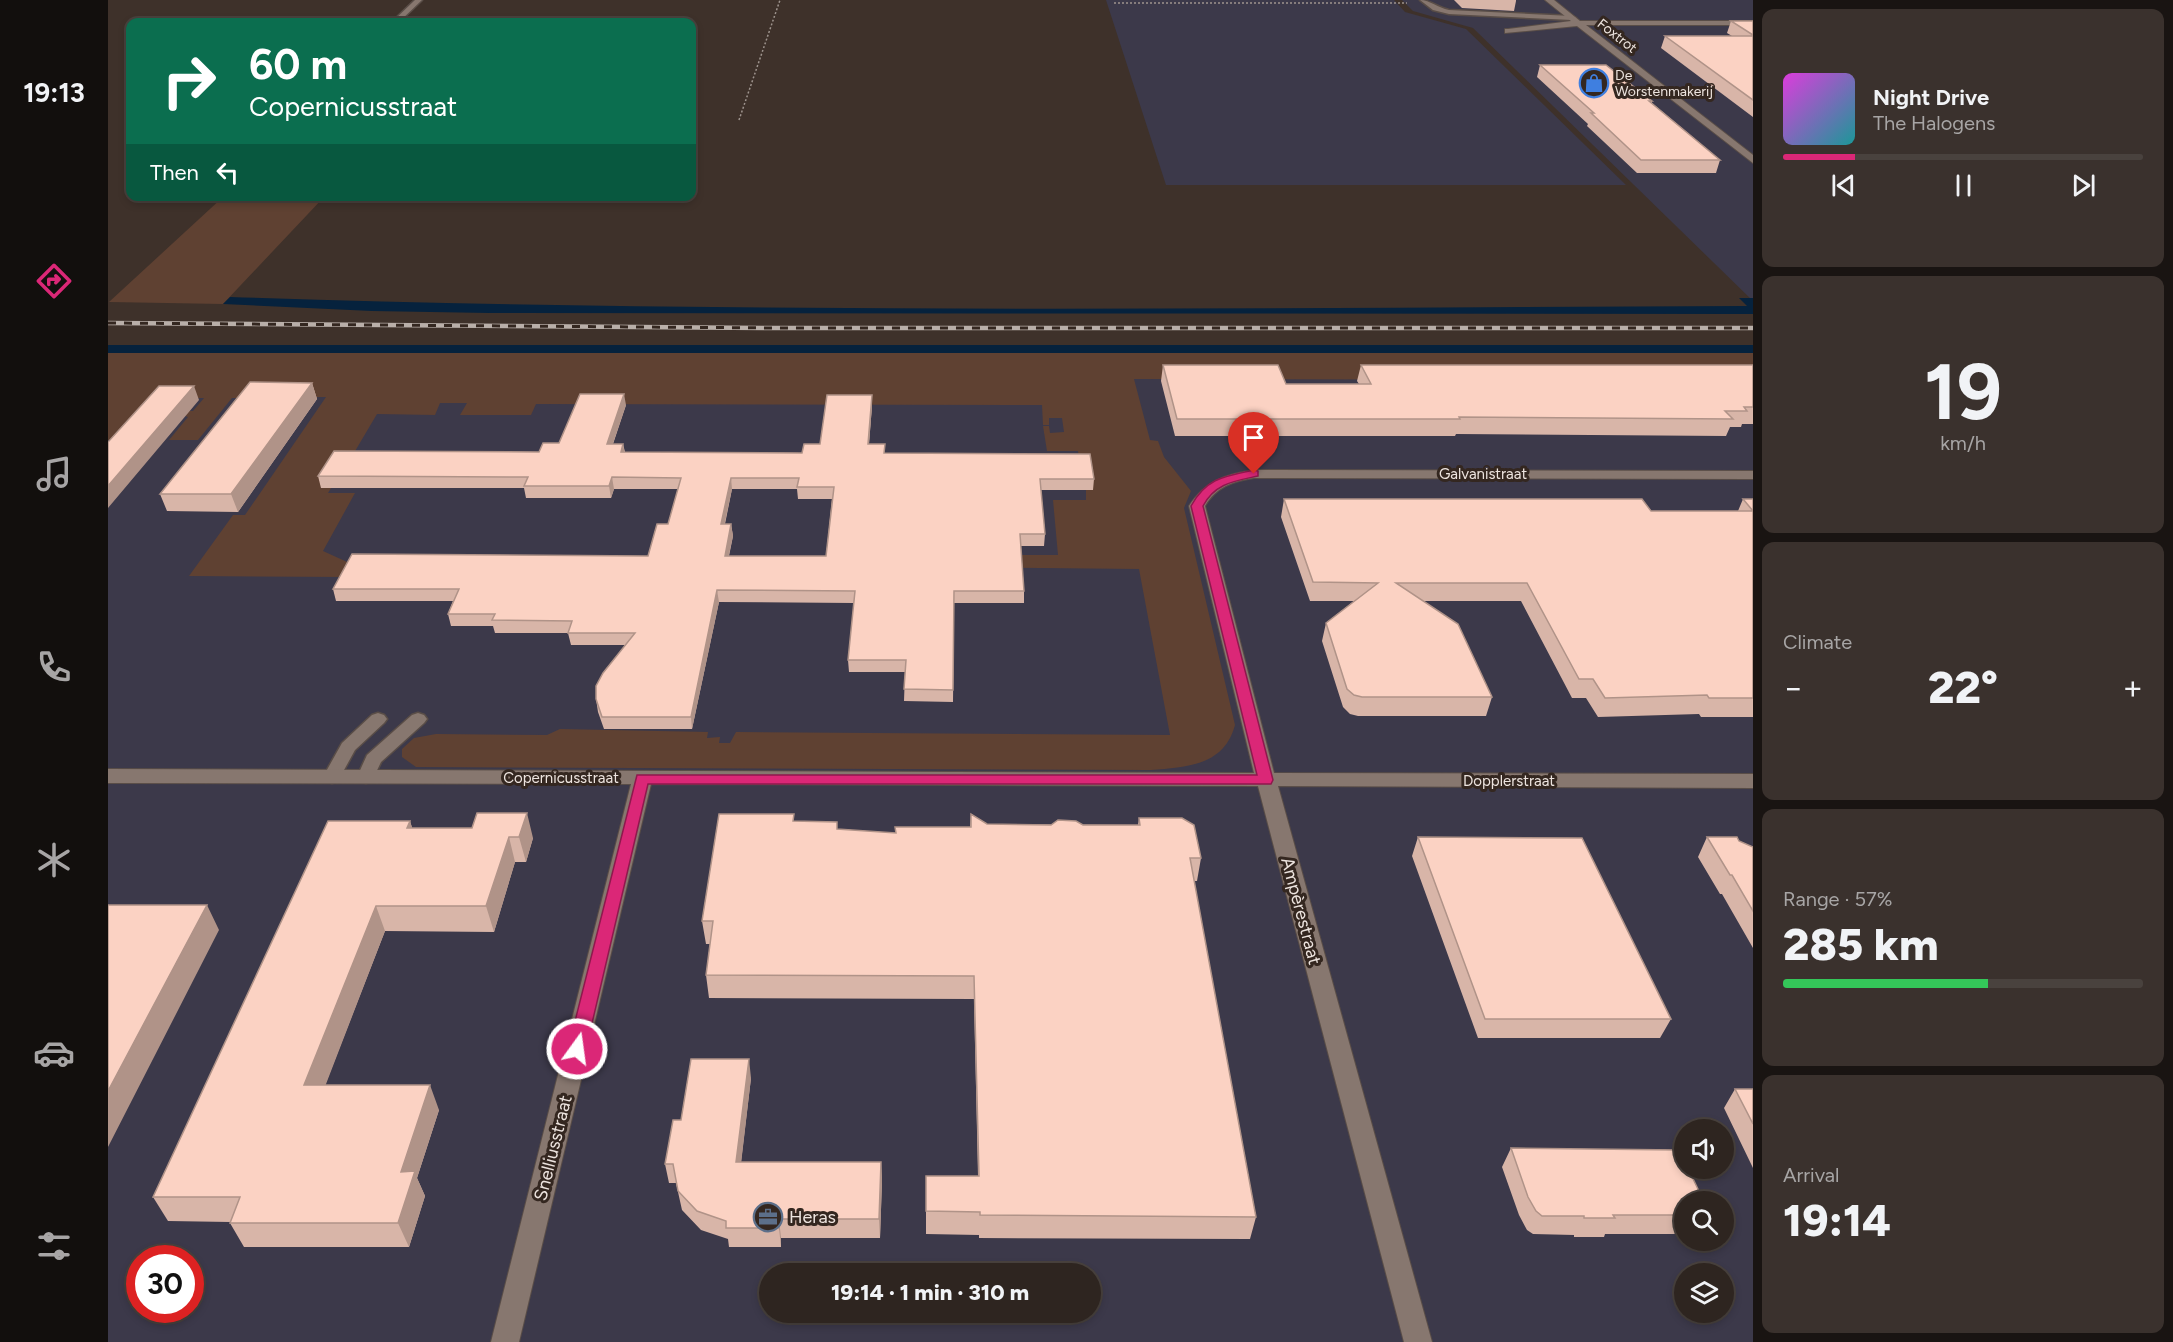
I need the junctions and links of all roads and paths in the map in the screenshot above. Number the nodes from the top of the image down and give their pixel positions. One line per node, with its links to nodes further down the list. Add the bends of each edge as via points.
1 (419, 0): 6 (lane)
2 (780, 0): 10 (path)
3 (1549, 0): 7 (street, Foxtrot)
4 (1424, 2): 5 (path); 7 (lane, via 1449,12)
5 (1114, 3)
6 (399, 18)
7 (1575, 20): 8 (street); 9 (street); 11 (street, Foxtrot)
8 (1753, 23)
9 (1509, 31)
10 (739, 120)
11 (1753, 160)
12 (1753, 475): 13 (street, Galvanistraat, via 1254,474)
13 (1215, 484): 20 (street, Ampèrestraat, via 1197,506)
14 (378, 719): 17 (lane, via 348,747)
15 (418, 720): 18 (lane, via 373,759)
16 (108, 776): 17 (street, Copernicusstraat)
17 (332, 777): 18 (street, Copernicusstraat)
18 (366, 777): 19 (street, Copernicusstraat)
19 (642, 779): 20 (street, Copernicusstraat); 22 (street, Snelliusstraat)
20 (1266, 780): 21 (street, Dopplerstraat); 23 (street, Ampèrestraat)
21 (1753, 781)
22 (506, 1342)
23 (1418, 1342)

